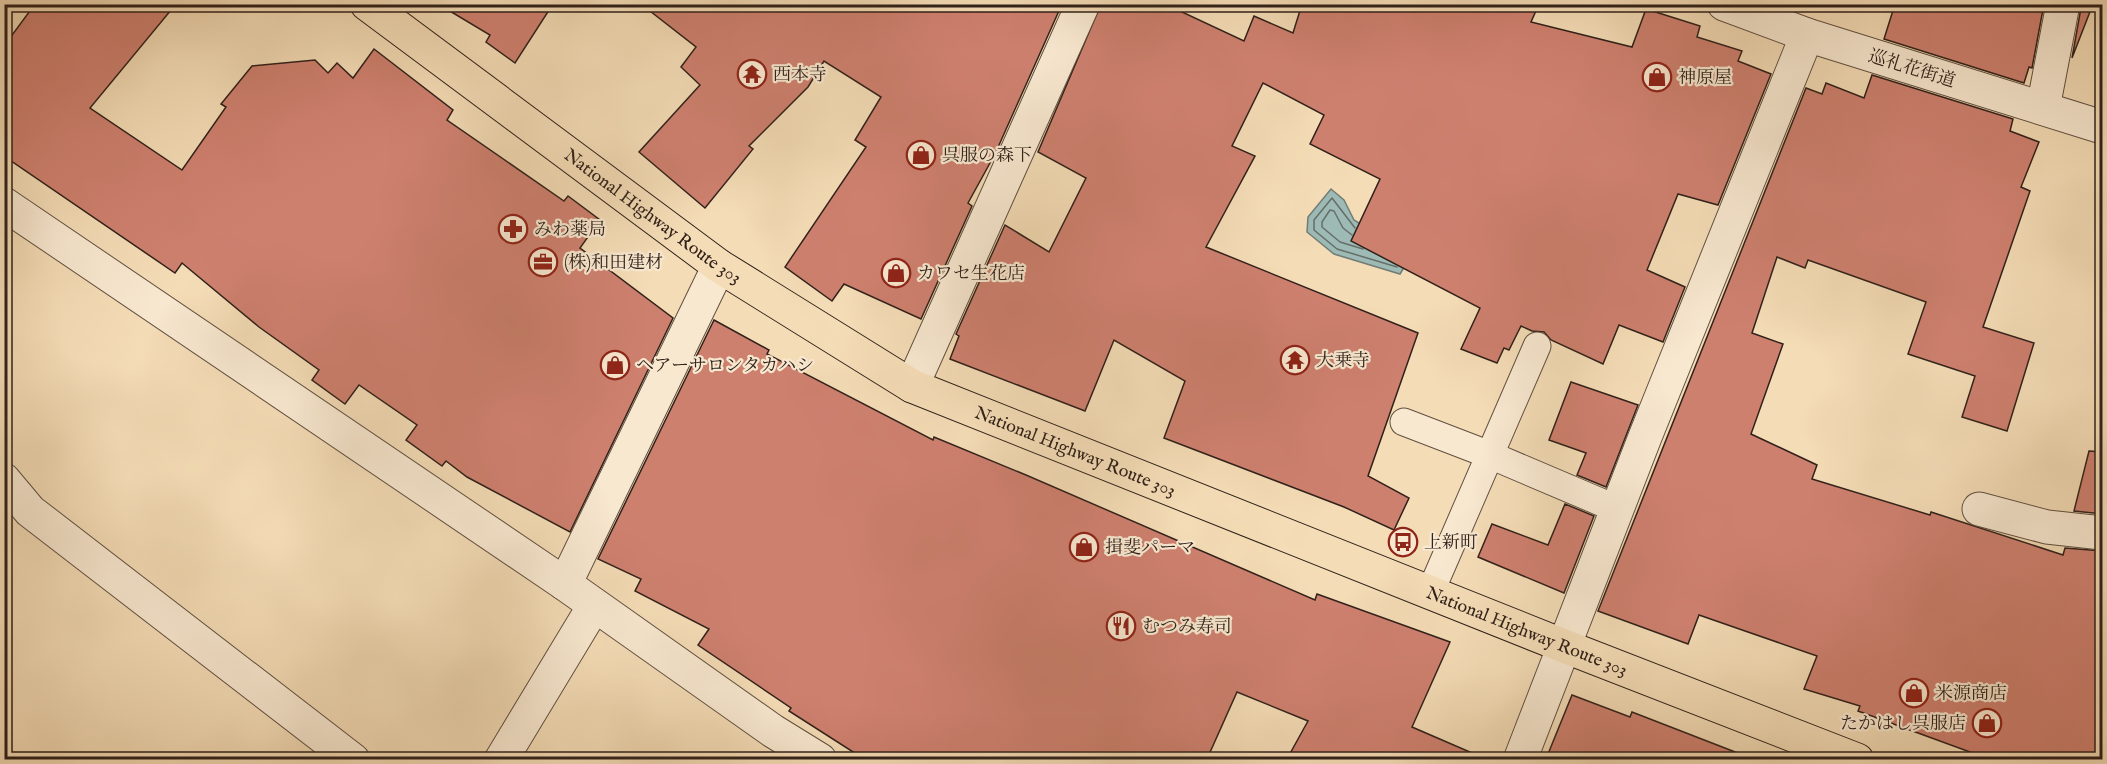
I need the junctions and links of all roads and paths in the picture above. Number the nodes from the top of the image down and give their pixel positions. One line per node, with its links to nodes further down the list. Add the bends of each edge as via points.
1 (367, 4): 9 (highway, National Highway Route 303)
2 (1083, 4): 11 (street)
3 (1724, 4): 5 (street, 巡礼花街道)
4 (2062, 4): 6 (street)
5 (1807, 35): 6 (street, 巡礼花街道); 15 (street)
6 (2043, 108): 7 (street, 巡礼花街道)
7 (2103, 127)
8 (4, 204): 18 (street)
9 (719, 266): 11 (highway, National Highway Route 303); 18 (street)
10 (1536, 346): 13 (lane)
11 (912, 386): 19 (highway, National Highway Route 303)
12 (1404, 422): 13 (lane)
13 (1490, 455): 15 (lane); 19 (lane)
14 (4, 480): 22 (street, via 30,511)
15 (1617, 509): 21 (street)
16 (1979, 509): 17 (street, via 2047,527)
17 (2103, 533)
18 (565, 585): 20 (street)
19 (1430, 593): 21 (highway, National Highway Route 303)
20 (594, 606): 23 (street); 24 (street, via 773,731)
21 (1563, 646): 25 (street); 26 (highway, National Highway Route 303)
22 (353, 759)
23 (501, 759)
24 (820, 759)
25 (1520, 759)
26 (1857, 759)

